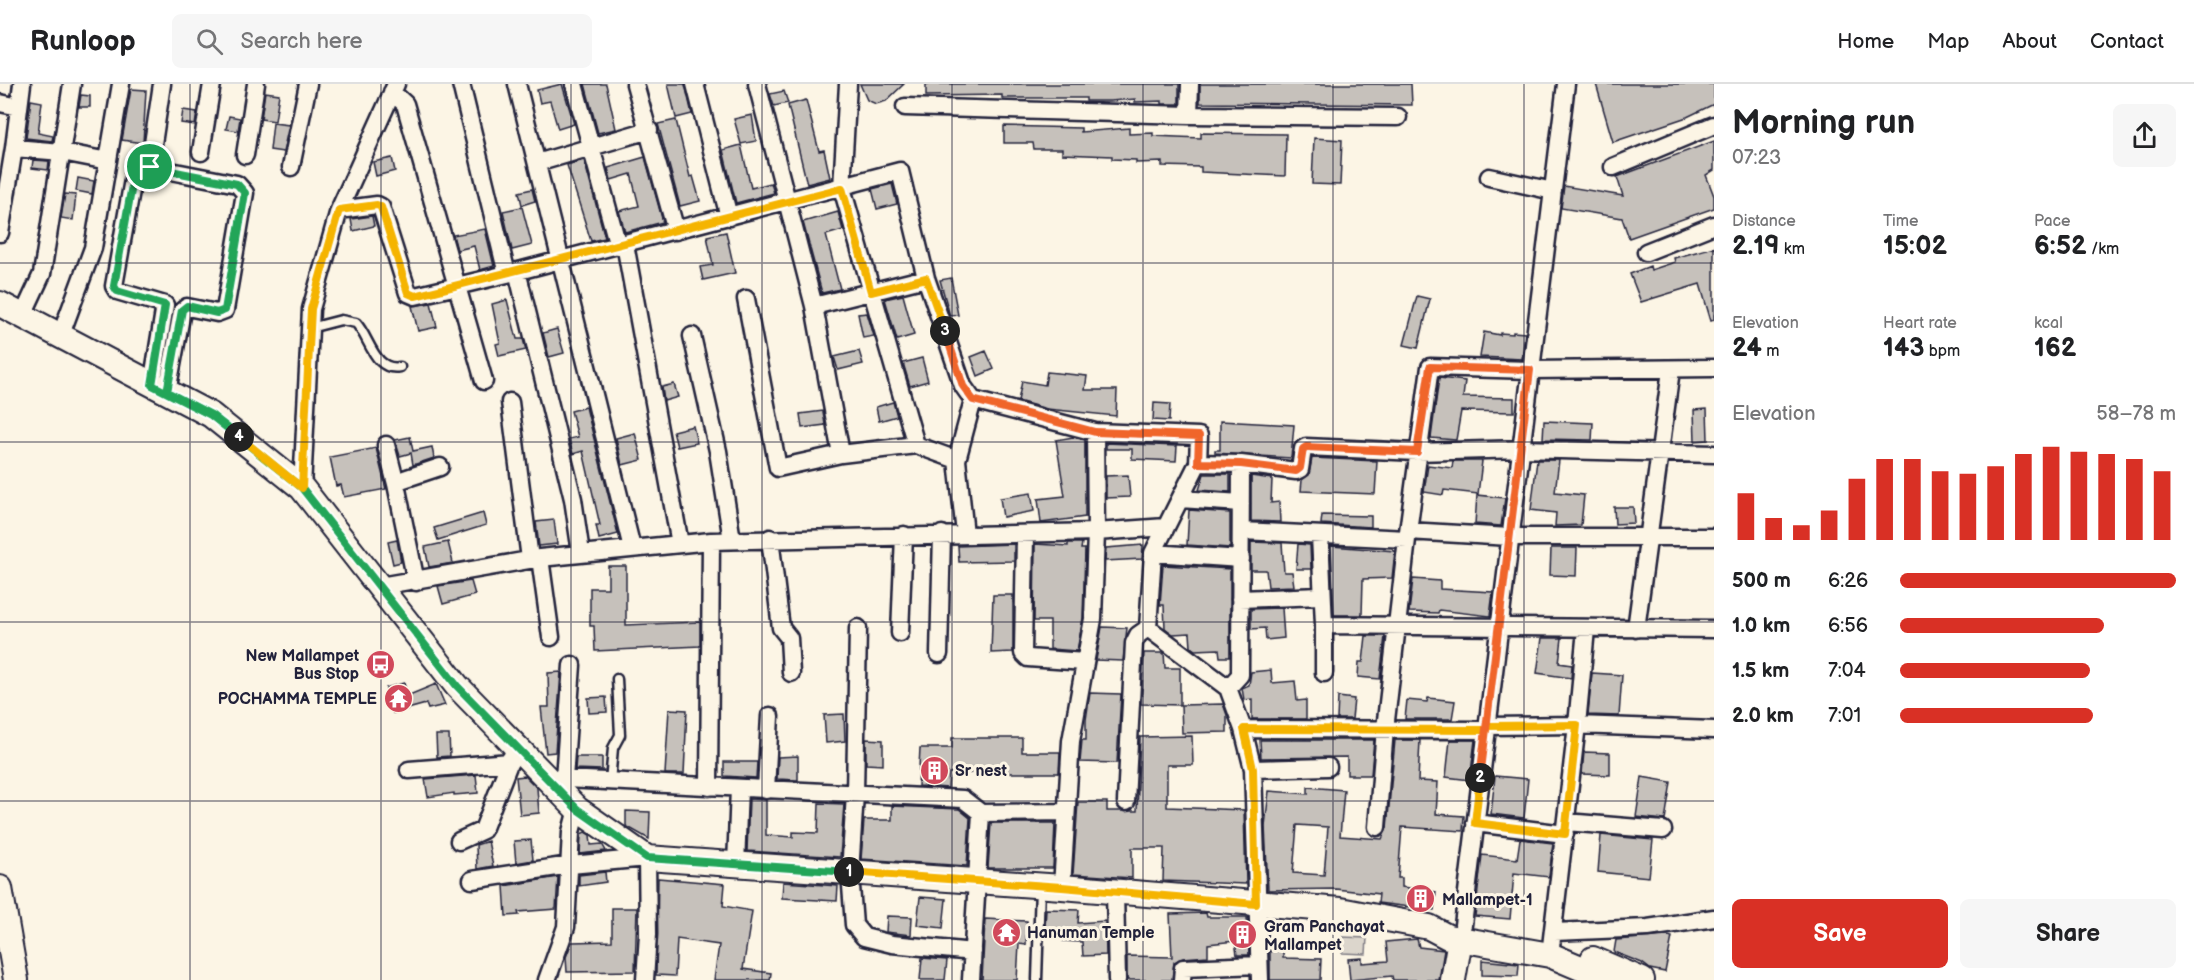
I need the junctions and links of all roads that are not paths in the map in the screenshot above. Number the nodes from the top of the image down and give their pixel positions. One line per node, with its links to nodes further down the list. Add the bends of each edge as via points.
1 (22, 84): 19 (street)
2 (72, 84): 27 (street)
3 (121, 84): 31 (street)
4 (162, 84): 30 (street)
5 (212, 84): 28 (street)
6 (256, 84): 29 (street)
7 (308, 84): 33 (street)
8 (461, 84): 47 (street)
9 (517, 84): 32 (street)
10 (574, 84): 25 (street)
11 (635, 84): 24 (street)
12 (695, 84): 40 (street)
13 (758, 84): 38 (street)
14 (848, 84): 36 (street)
15 (1190, 84): 21 (street)
16 (1566, 84): 37 (street)
17 (394, 86): 39 (street); 49 (street, via 405,104)
18 (0, 103): 19 (street)
19 (19, 107): 26 (street)
20 (905, 107): 21 (street)
21 (1190, 115): 22 (street)
22 (1398, 117)
23 (1714, 125): 34 (street)
24 (649, 130): 25 (street); 42 (street)
25 (592, 147): 32 (street); 44 (street)
26 (14, 148): 27 (street); 43 (street)
27 (62, 152): 31 (street); 53 (street, via 42,274)
28 (201, 152)
29 (245, 155)
30 (151, 157)
31 (108, 161): 56 (street, via 93,248)
32 (537, 163): 46 (street)
33 (291, 166)
34 (1613, 166)
35 (1489, 177): 37 (street)
36 (842, 188): 38 (street); 48 (street, via 900,171); 50 (street)
37 (1553, 191): 59 (street)
38 (788, 202): 40 (street); 52 (street)
39 (339, 210): 49 (street, via 381,207 411,295); 54 (street, via 311,309)
40 (729, 217): 42 (street)
41 (1714, 225): 45 (street)
42 (675, 231): 44 (street)
43 (0, 233)
44 (621, 245): 46 (street); 96 (street)
45 (1646, 252)
46 (561, 260): 47 (street); 97 (street)
47 (512, 273): 49 (street); 98 (street, via 573,499)
48 (926, 278): 50 (street); 63 (street, via 963,386)
49 (457, 286): 61 (street)
50 (871, 292): 52 (street); 67 (street)
51 (746, 299): 71 (street, via 778,468)
52 (814, 306): 71 (street)
53 (6, 308): 56 (main road)
54 (310, 328): 57 (lane, via 341,320 356,323 378,360 386,366); 78 (street)
55 (692, 336): 94 (street, via 718,451)
56 (60, 337): 62 (main road)
57 (400, 367)
58 (1714, 368): 60 (street)
59 (1530, 370): 60 (street); 68 (street); 69 (street, via 1430,367)
60 (1671, 370): 70 (street)
61 (483, 381)
62 (159, 388): 62 (street, via 165,305 117,291 114,286 135,170 145,166 237,184 245,193 225,310 217,313 187,306 182,310); 78 (main road, via 211,415)
63 (973, 400): 65 (street); 73 (street)
64 (510, 402): 100 (street)
65 (1095, 432): 74 (street, via 1199,436); 83 (street)
66 (386, 445): 77 (street)
67 (916, 445): 71 (street); 73 (street)
68 (1521, 448): 69 (street); 70 (street); 91 (street)
69 (1417, 452): 75 (street, via 1306,447 1296,471); 89 (street)
70 (1660, 452): 72 (street); 90 (street)
71 (841, 454)
72 (1714, 454)
73 (957, 460): 85 (street)
74 (1198, 463): 75 (street); 79 (street)
75 (1241, 464): 80 (street)
76 (440, 467): 77 (street)
77 (396, 484): 102 (street)
78 (302, 488): 103 (main road)
79 (1180, 499): 80 (street); 81 (street)
80 (1241, 503): 82 (street)
81 (1166, 527): 83 (street); 99 (street)
82 (1241, 531): 88 (street); 101 (street)
83 (1096, 532): 87 (street); 117 (street, via 1093,619)
84 (942, 534): 85 (street); 86 (street); 116 (street)
85 (965, 534): 87 (street)
86 (904, 535): 93 (street); 114 (street)
87 (1025, 535): 117 (street, via 1023,653 1028,658)
88 (1320, 535): 89 (street); 104 (street)
89 (1408, 535): 91 (street); 107 (street)
90 (1649, 536): 91 (street); 92 (street); 112 (street)
91 (1510, 537): 110 (street)
92 (1714, 537)
93 (770, 538): 94 (street); 119 (street, via 781,628 789,638)
94 (732, 540): 95 (street)
95 (711, 541): 96 (street); 135 (street)
96 (680, 543): 97 (street)
97 (632, 548): 98 (street)
98 (581, 553): 100 (street)
99 (1153, 554): 101 (street); 108 (street)
100 (535, 559): 102 (street); 115 (street)
101 (1240, 559): 105 (street)
102 (416, 582): 103 (street)
103 (380, 586): 129 (main road)
104 (1321, 596): 105 (street); 106 (street)
105 (1240, 599): 122 (street, via 1240,675)
106 (1324, 625): 107 (street); 120 (street)
107 (1397, 626): 110 (street); 127 (street)
108 (1148, 627): 122 (street); 139 (street, via 1134,643)
109 (858, 628): 138 (street)
110 (1499, 628): 111 (street); 125 (street)
111 (1586, 629): 112 (street); 124 (street)
112 (1636, 629): 113 (street)
113 (1714, 629)
114 (900, 633)
115 (550, 637)
116 (939, 654)
117 (1085, 662): 141 (street, via 1071,741)
118 (572, 665): 133 (street)
119 (791, 673)
120 (1324, 674)
121 (617, 679): 134 (lane, via 620,735 613,748)
122 (1228, 688): 126 (street)
123 (770, 716): 137 (street)
124 (1577, 725): 125 (street); 128 (street); 145 (street)
125 (1487, 728): 127 (street); 143 (street)
126 (1244, 729): 127 (street); 131 (street)
127 (1385, 729): 144 (street)
128 (1714, 730)
129 (513, 755): 132 (street); 133 (main road); 147 (street, via 483,830)
130 (1328, 767): 131 (street)
131 (1253, 769): 157 (street)
132 (409, 770)
133 (554, 779): 134 (street); 140 (main road)
134 (610, 782): 135 (street)
135 (710, 787): 136 (street)
136 (739, 789): 137 (street); 150 (street)
137 (766, 790): 138 (street)
138 (855, 794): 142 (street, via 963,799); 151 (street)
139 (1125, 802)
140 (577, 809): 148 (main road); 149 (street, via 571,832)
141 (1066, 812): 142 (street); 154 (street)
142 (981, 813): 153 (street)
143 (1475, 823): 145 (street); 159 (street)
144 (1377, 827)
145 (1565, 828): 146 (street); 160 (street)
146 (1663, 830)
147 (459, 841)
148 (647, 858): 149 (street); 150 (main road); 165 (street)
149 (570, 865): 152 (street); 164 (street, via 566,927)
150 (736, 865): 151 (main road)
151 (850, 873): 153 (main road); 161 (street, via 854,925 864,937 892,944)
152 (472, 880)
153 (978, 882): 154 (main road); 161 (street)
154 (1051, 886): 156 (main road); 167 (lane)
155 (0, 888): 163 (main road)
156 (1115, 892): 157 (main road); 168 (street)
157 (1256, 904): 159 (main road, via 1340,910 1429,927 1450,923); 162 (street)
158 (1714, 918): 160 (street)
159 (1461, 932): 160 (main road); 170 (main road)
160 (1552, 943): 171 (main road); 172 (main road)
161 (974, 952): 166 (street)
162 (1260, 973): 169 (street, via 1183,968)
163 (16, 980)
164 (547, 980)
165 (645, 980)
166 (971, 980)
167 (1037, 980)
168 (1117, 980)
169 (1182, 980)
170 (1453, 980)
171 (1609, 980)
172 (1642, 980)

